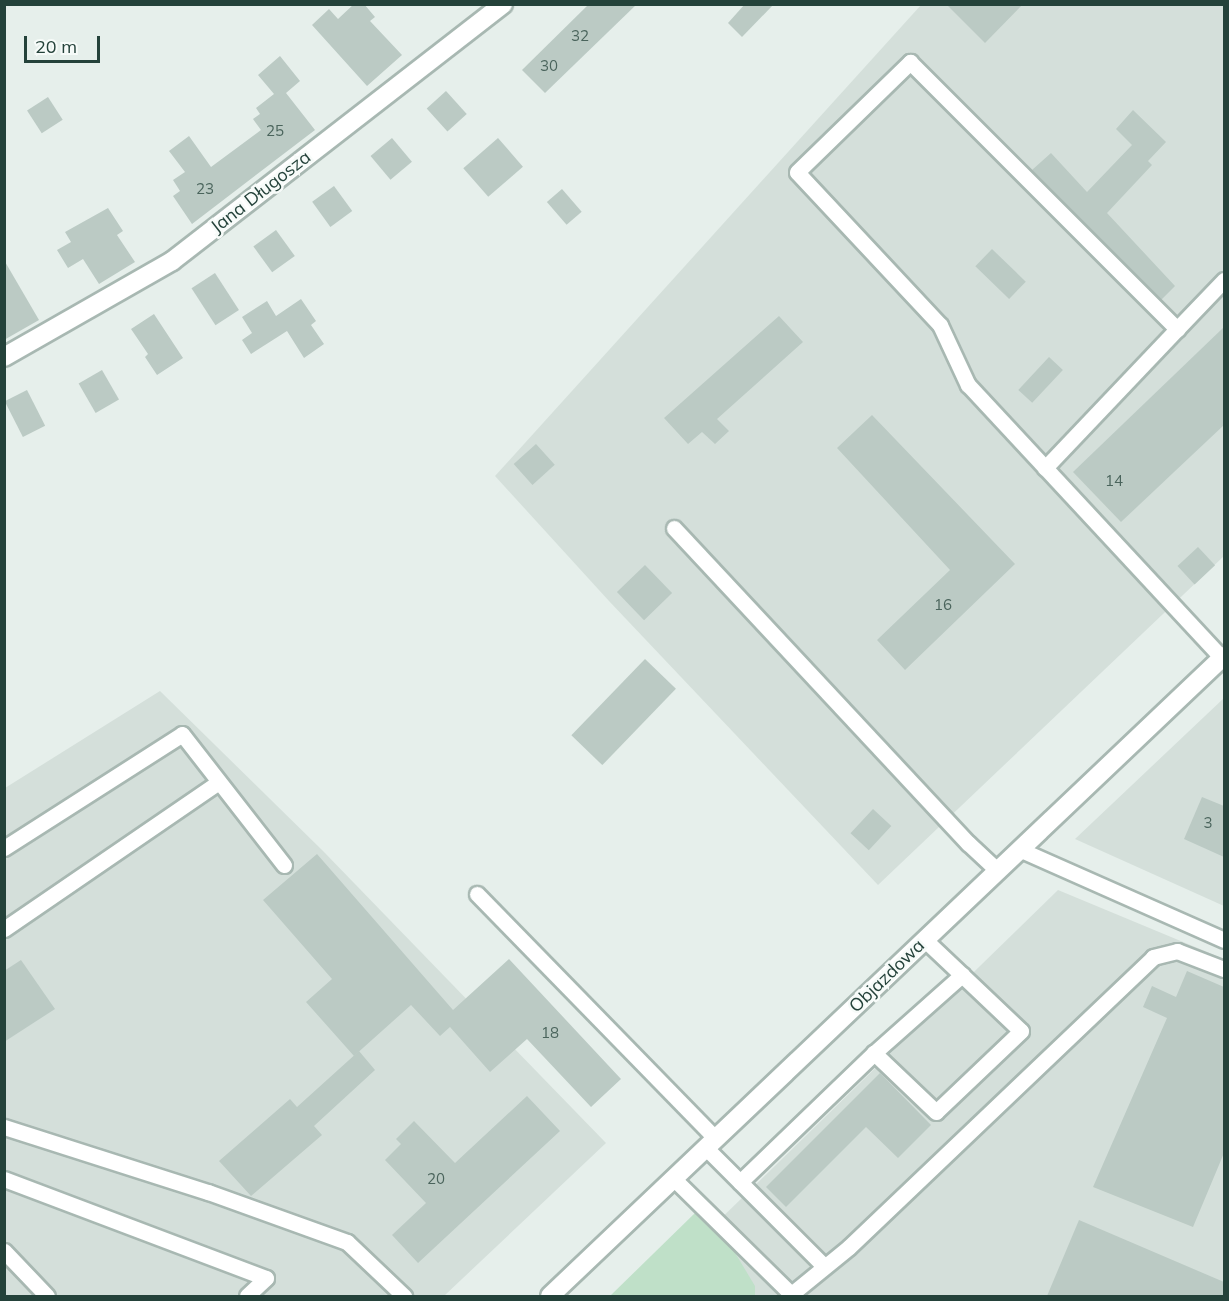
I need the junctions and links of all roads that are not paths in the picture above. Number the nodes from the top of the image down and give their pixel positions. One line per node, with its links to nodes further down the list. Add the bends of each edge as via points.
1 (503, 4): 4 (street, Jana Długosza, via 171,261)
2 (1224, 280): 3 (lane)
3 (1177, 329): 5 (lane); 5 (lane, via 909,62 797,172 940,325 968,385)
4 (4, 357)
5 (1046, 468): 7 (lane)
6 (674, 528): 12 (lane)
7 (1223, 657): 10 (street, Objazdowa)
8 (219, 782): 9 (lane, via 182,734); 11 (lane); 14 (lane)
9 (4, 848)
10 (1021, 850): 12 (street, Objazdowa); 16 (lane)
11 (284, 865)
12 (998, 871): 15 (street, Objazdowa)
13 (477, 894): 21 (lane)
14 (4, 929)
15 (925, 940): 18 (lane); 21 (street, Objazdowa)
16 (1224, 940)
17 (1224, 969): 26 (lane, via 1177,951 1153,957 849,1247)
18 (962, 975): 19 (lane); 19 (lane, via 1021,1032 936,1112)
19 (874, 1053): 24 (lane)
20 (4, 1127): 30 (lane, via 208,1192 348,1242)
21 (711, 1144): 23 (street, Objazdowa); 24 (lane)
22 (4, 1179): 29 (lane, via 266,1278)
23 (674, 1179): 27 (lane); 31 (street, Objazdowa)
24 (740, 1182): 26 (lane)
25 (4, 1251): 28 (lane)
26 (824, 1266): 27 (lane)
27 (790, 1295)
28 (47, 1296)
29 (247, 1296)
30 (404, 1296)
31 (550, 1296)

